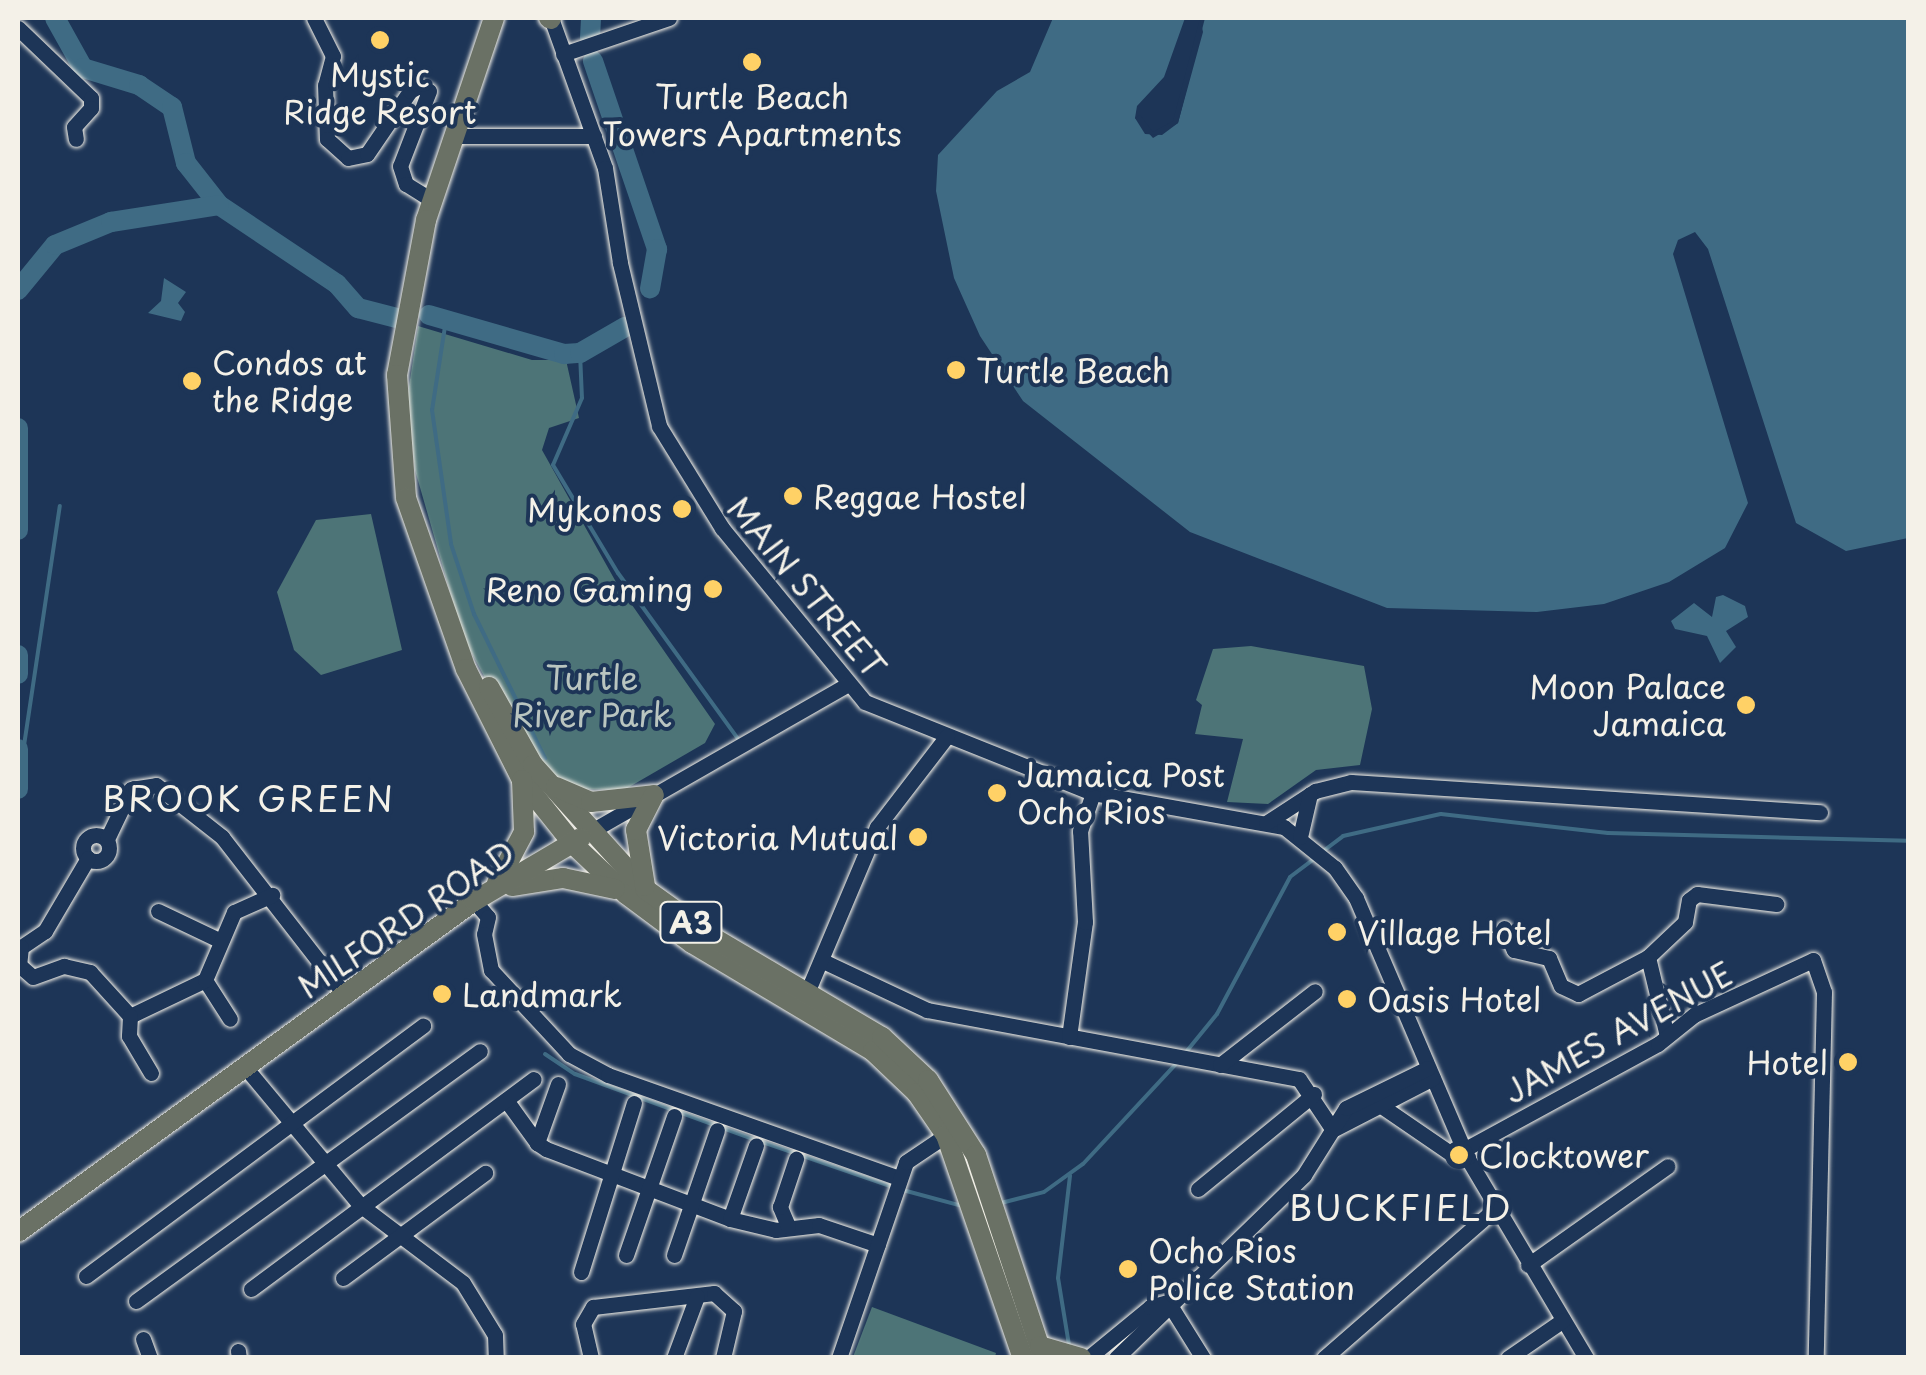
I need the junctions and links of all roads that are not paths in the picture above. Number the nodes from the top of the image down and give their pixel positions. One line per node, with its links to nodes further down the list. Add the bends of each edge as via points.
1 (314, 18): 10 (street, via 334,56 325,85 326,140 348,158 366,154 420,86 428,91 401,178)
2 (494, 18): 7 (main road, A3)
3 (550, 18): 6 (street, MAIN STREET)
4 (669, 18): 6 (street)
5 (18, 28): 9 (street, via 91,98 91,108 74,127)
6 (563, 54): 8 (street, MAIN STREET)
7 (455, 136): 8 (street); 10 (main road, A3)
8 (594, 136): 11 (street, MAIN STREET, via 659,426 694,492)
9 (76, 139)
10 (432, 200): 13 (main road, A3, via 403,327 398,419 406,498 444,606)
11 (846, 685): 12 (street, MAIN STREET, via 865,702); 16 (street, MILFORD ROAD)
12 (947, 736): 14 (street, MAIN STREET); 30 (street, via 877,826 854,870)
13 (528, 772): 16 (main road, via 591,802); 19 (main road, A3); 21 (main road, via 524,832)
14 (1093, 793): 18 (street, MAIN STREET); 39 (street, via 1080,831 1085,922)
15 (1310, 794): 17 (street, via 1339,782 1372,782); 18 (street); 20 (street)
16 (654, 795): 19 (street, MILFORD ROAD); 22 (main road, via 635,841)
17 (1820, 812)
18 (1266, 823): 20 (street, MAIN STREET)
19 (580, 839): 21 (main road, MILFORD ROAD); 22 (main road, A3)
20 (1304, 840): 44 (street, MAIN STREET, via 1336,868 1356,898)
21 (493, 889): 22 (main road, via 563,878); 24 (main road, MILFORD ROAD)
22 (636, 892): 34 (main road, A3)
23 (272, 894): 28 (street, via 234,912); 33 (street); 35 (street, via 222,837 156,785 131,789 107,839 88,838 88,858 45,931 20,948 24,974 74,966 90,972)
24 (474, 902): 33 (main road, MILFORD ROAD); 65 (street, via 488,917 491,970 569,1054 608,1076)
25 (1776, 904): 29 (street, via 1697,894 1685,922)
26 (158, 911): 28 (street)
27 (1504, 928): 29 (street, via 1519,954 1549,958 1570,993 1591,989)
28 (219, 940): 31 (street)
29 (1648, 957): 38 (street)
30 (825, 962): 34 (street); 39 (street, via 927,1010)
31 (205, 980): 35 (street); 36 (street)
32 (1315, 991): 41 (street)
33 (346, 996): 42 (main road, MILFORD ROAD)
34 (803, 1002): 55 (main road, A3, via 873,1051 917,1093); 87 (main road, A3, via 882,1037 928,1080 968,1141 986,1184)
35 (130, 1016): 43 (street, via 129,1036)
36 (230, 1019)
37 (423, 1026): 52 (street)
38 (1667, 1036): 58 (street, JAMES AVENUE); 100 (street, JAMES AVENUE, via 1694,1015 1807,958 1818,966 1824,1025)
39 (1069, 1038): 41 (street)
40 (480, 1051): 61 (street)
41 (1220, 1065): 47 (street, via 1299,1078)
42 (244, 1067): 52 (street); 72 (main road, MILFORD ROAD)
43 (152, 1073)
44 (1431, 1073): 50 (street); 54 (street, via 1356,1100); 58 (street, MAIN STREET)
45 (534, 1079): 48 (street)
46 (558, 1084): 56 (street)
47 (1314, 1094): 54 (street); 66 (street)
48 (506, 1100): 56 (street); 68 (street)
49 (634, 1103): 63 (street)
50 (1376, 1103): 54 (street); 58 (street, via 1456,1157)
51 (674, 1116): 64 (street)
52 (292, 1124): 61 (street); 79 (street)
53 (717, 1130): 67 (street)
54 (1332, 1130): 84 (street, via 1304,1176)
55 (946, 1135): 65 (street, via 914,1153); 87 (main road, A3, via 978,1230)
56 (537, 1143): 63 (street)
57 (756, 1145): 70 (street)
58 (1468, 1153): 69 (street, MAIN STREET)
59 (796, 1159): 71 (street, via 780,1208)
60 (1668, 1166): 77 (street)
61 (324, 1168): 68 (street); 83 (street)
62 (485, 1173): 73 (street)
63 (614, 1177): 64 (street); 78 (street)
64 (649, 1189): 67 (street); 75 (street)
65 (896, 1189): 74 (street)
66 (1198, 1189)
67 (690, 1204): 70 (street); 76 (street)
68 (360, 1205): 73 (street); 81 (street)
69 (1498, 1206): 77 (street, MAIN STREET); 97 (street)
70 (730, 1218): 71 (street, via 776,1230)
71 (788, 1226): 74 (street, via 819,1225)
72 (18, 1232)
73 (398, 1237): 80 (street); 89 (street, via 464,1283 495,1335)
74 (878, 1244): 93 (street)
75 (626, 1255)
76 (674, 1255)
77 (1528, 1265): 85 (street, MAIN STREET)
78 (581, 1272)
79 (86, 1276)
80 (343, 1278)
81 (250, 1290)
82 (697, 1296): 90 (street, via 593,1307 583,1324); 91 (street); 92 (street, via 721,1295 734,1311)
83 (136, 1301)
84 (1168, 1302): 94 (street, via 1150,1307); 95 (street); 96 (street)
85 (1562, 1320): 98 (street); 99 (street, MAIN STREET)
86 (143, 1339): 88 (street)
87 (1035, 1354): 94 (main road)
88 (150, 1358)
89 (496, 1358)
90 (591, 1358)
91 (674, 1358)
92 (723, 1358)
93 (839, 1358)
94 (1085, 1358)
95 (1116, 1358)
96 (1202, 1358)
97 (1324, 1358)
98 (1508, 1358)
99 (1586, 1358)
100 (1816, 1358)

